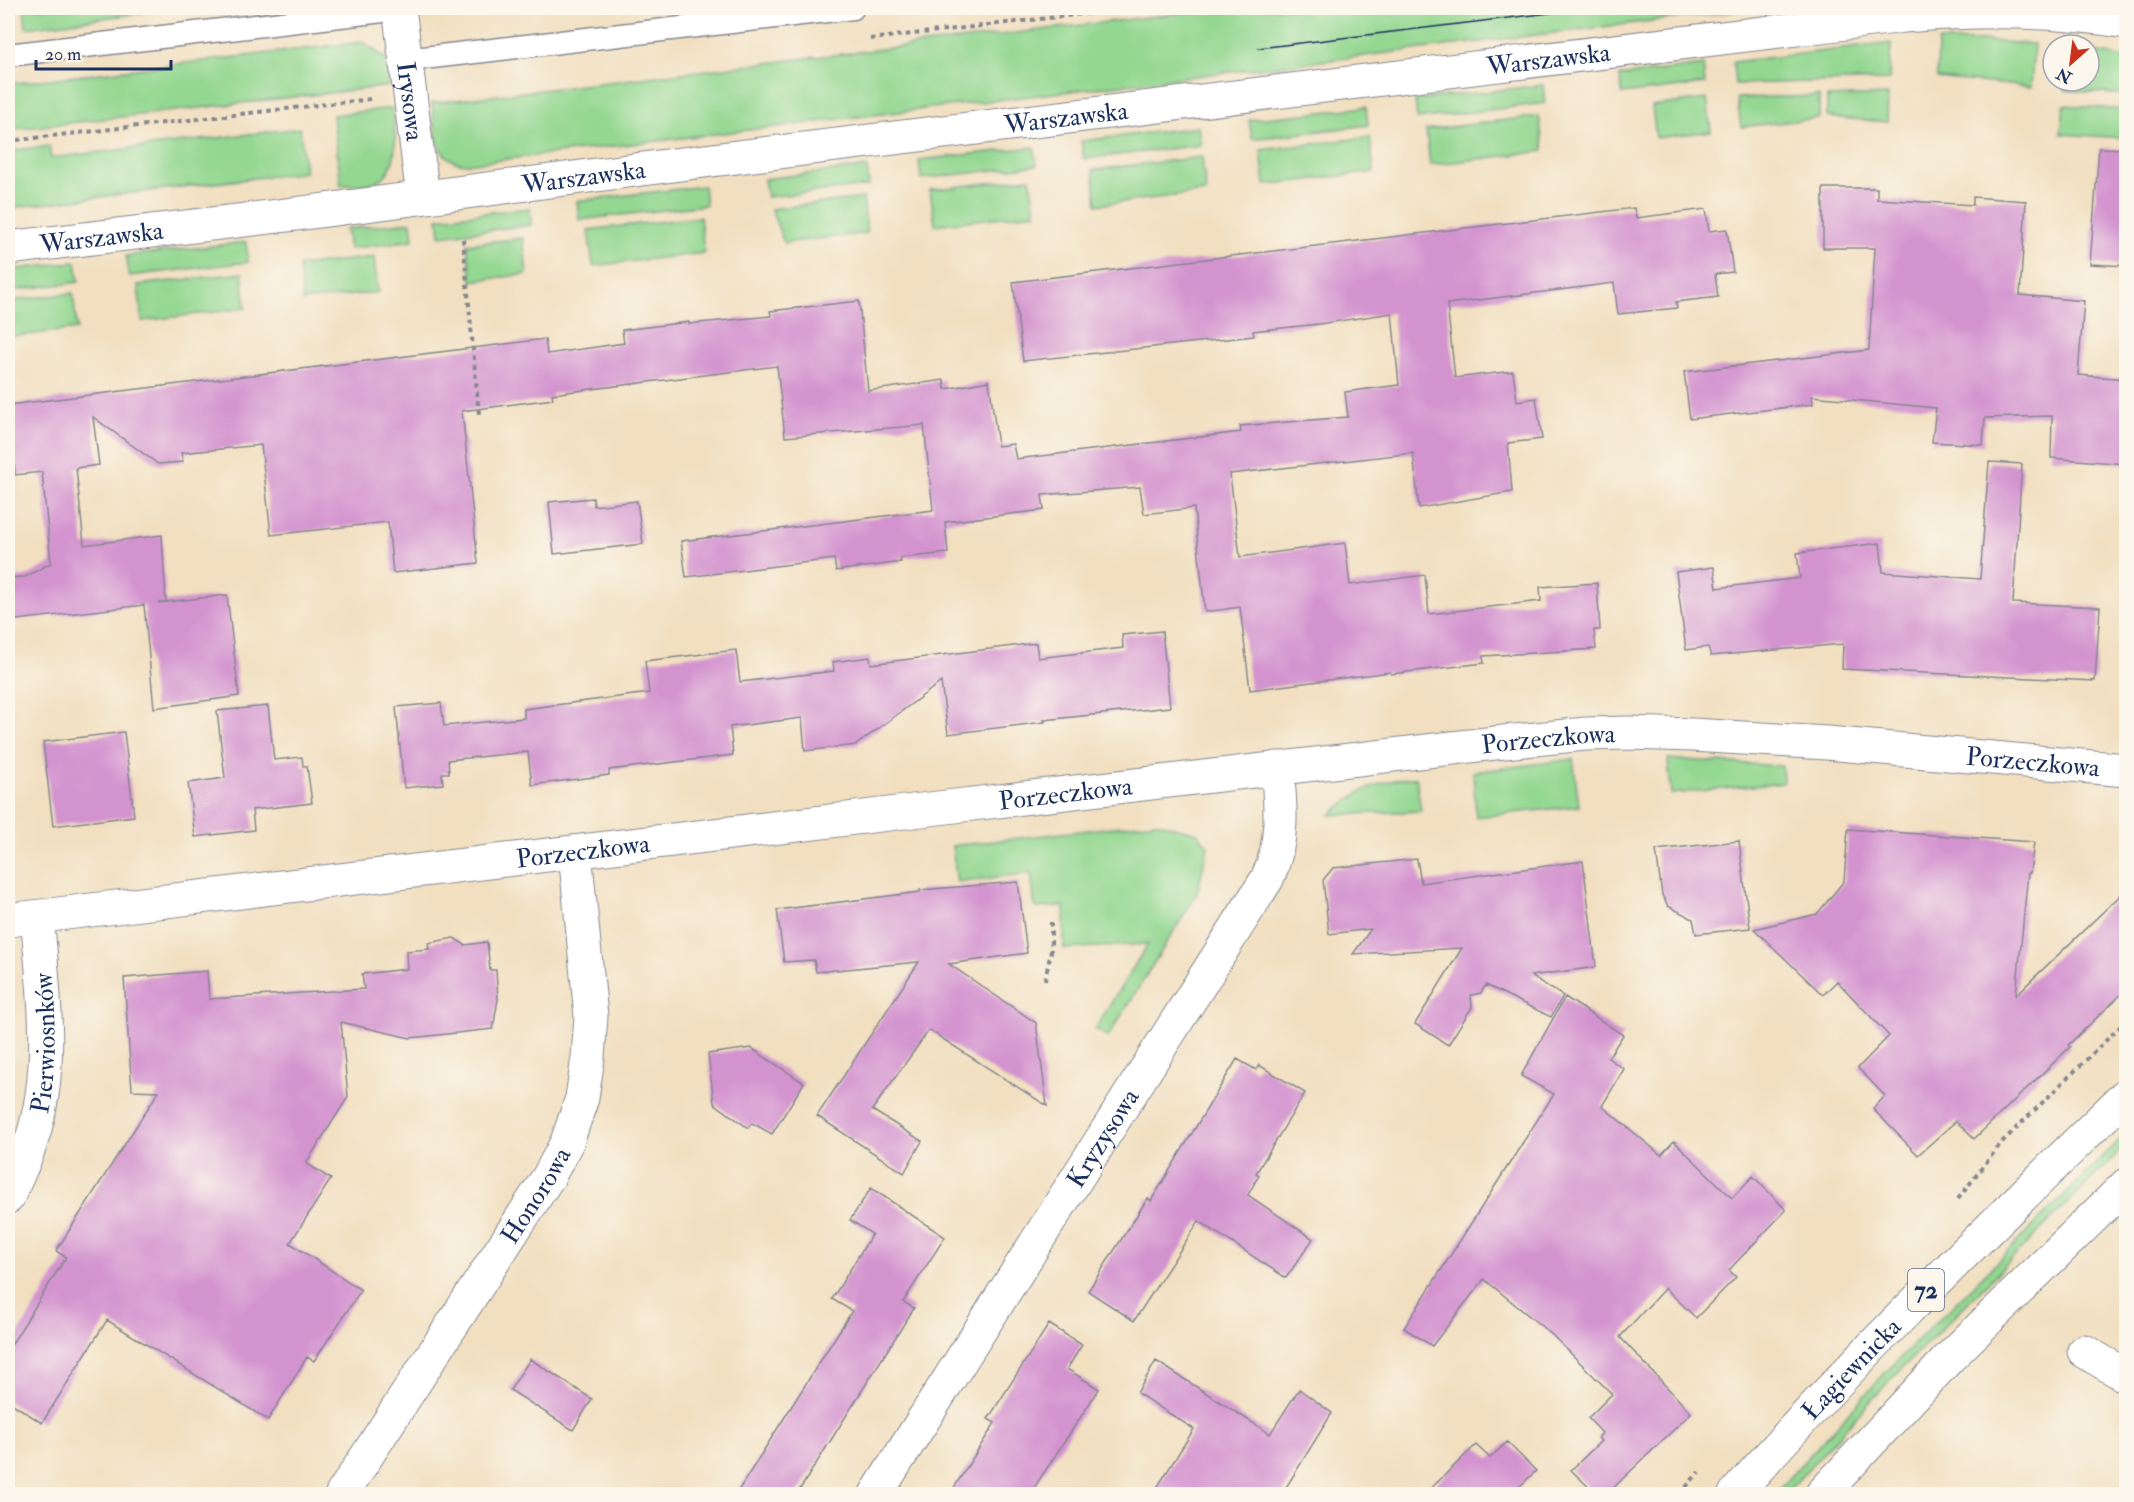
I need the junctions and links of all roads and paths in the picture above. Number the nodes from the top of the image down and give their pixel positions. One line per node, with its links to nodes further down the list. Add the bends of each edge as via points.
1 (400, 8): 4 (lane); 5 (street, Irysowa)
2 (854, 8): 5 (lane)
3 (2127, 22): 6 (street, Warszawska, via 2000,12 1904,16)
4 (8, 55)
5 (406, 60): 6 (street, Irysowa)
6 (423, 197): 8 (street, Warszawska)
7 (463, 240): 9 (path)
8 (8, 248)
9 (479, 415)
10 (1277, 768): 11 (street, Porzeczkowa, via 1504,742 1628,733 1827,743); 12 (street, Porzeczkowa); 22 (street, Kryzysowa, via 1280,826 1278,848 1267,879)
11 (2127, 770)
12 (575, 852): 13 (street, Porzeczkowa); 21 (street, Honorowa, via 591,1016 582,1098 567,1142 549,1176)
13 (22, 918): 18 (street, Pierwiosnków, via 46,1031 39,1111 32,1140)
14 (1051, 920): 15 (path, via 1051,951)
15 (1045, 980)
16 (2127, 1095): 23 (street, Łagiewnicka / 72, via 1880,1337)
17 (2127, 1185): 24 (street, 72, via 1950,1357)
18 (8, 1197)
19 (2084, 1351): 20 (street)
20 (2127, 1376)
21 (342, 1494)
22 (876, 1494)
23 (1735, 1494)
24 (1822, 1494)

